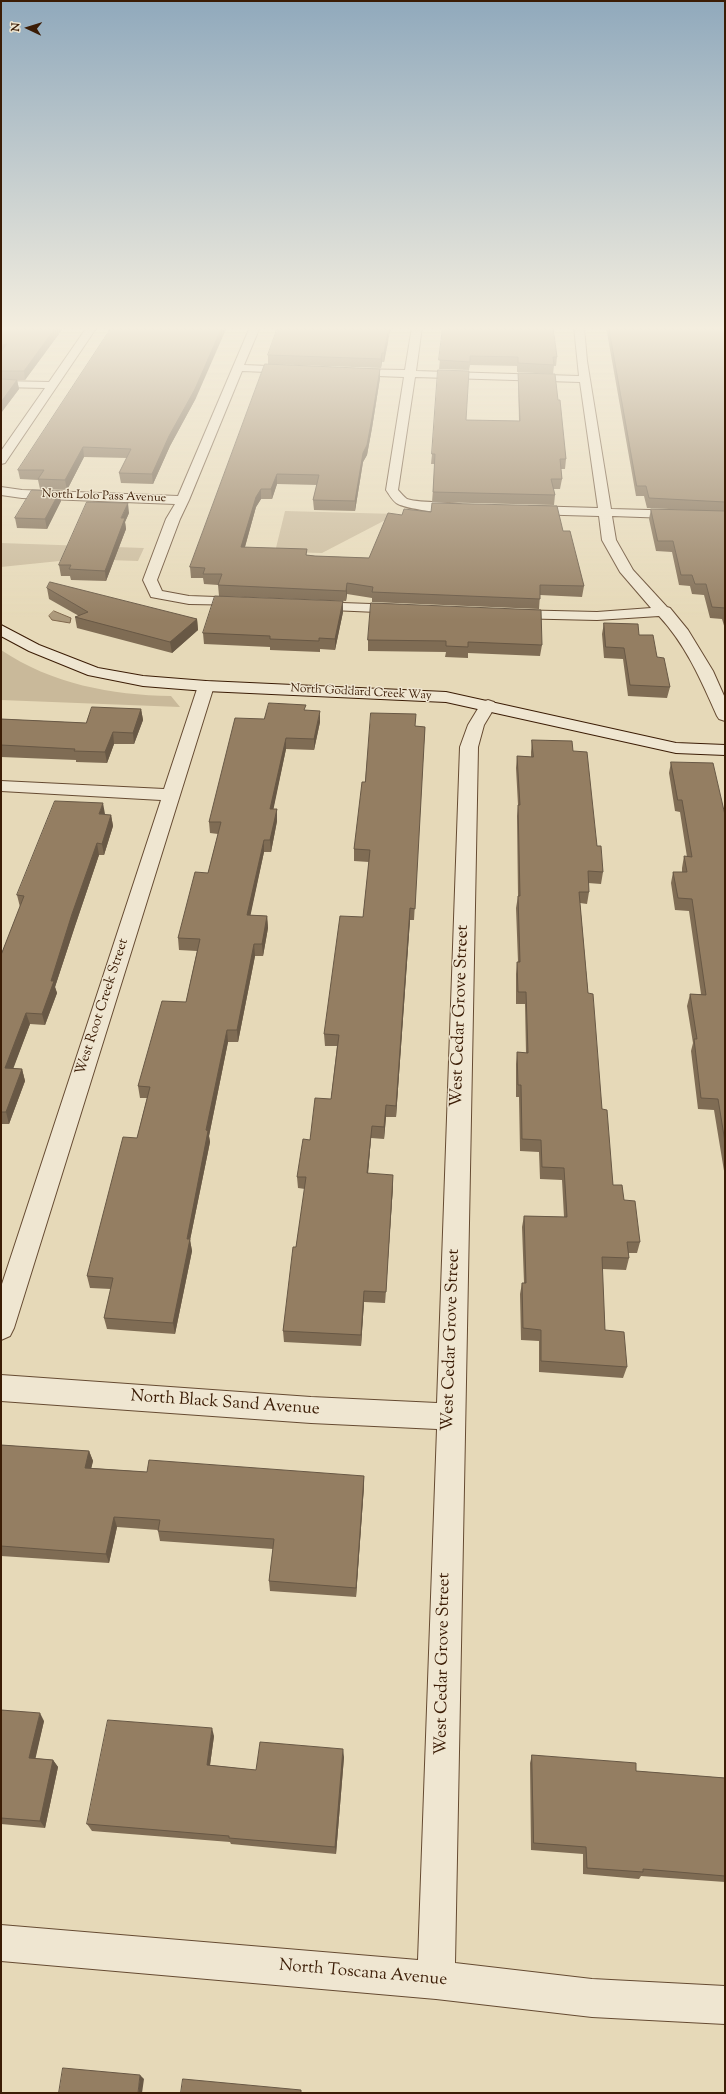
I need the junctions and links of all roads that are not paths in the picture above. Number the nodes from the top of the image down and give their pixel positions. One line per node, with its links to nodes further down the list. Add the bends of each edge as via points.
1 (25, 425): 5 (street)
2 (214, 425): 7 (street)
3 (403, 425): 8 (street, via 392,490 401,501 424,507)
4 (591, 425): 10 (street)
5 (1, 460)
6 (1, 491): 7 (street, North Lolo Pass Avenue)
7 (183, 500): 12 (street, via 150,580 156,594 189,600)
8 (470, 508)
9 (517, 510): 10 (street)
10 (603, 512): 11 (street); 15 (street, via 609,540 627,572)
11 (725, 516)
12 (260, 603)
13 (298, 605): 14 (street)
14 (416, 610)
15 (665, 611): 16 (street, via 597,616); 20 (street, via 680,630 705,672)
16 (494, 613)
17 (1, 630): 18 (street, North Goddard Creek Way, via 34,648 94,672 143,681)
18 (206, 686): 19 (street, North Goddard Creek Way, via 446,697); 23 (street, West Root Creek Street)
19 (488, 705): 21 (street, North Goddard Creek Way, via 676,748); 26 (street, West Cedar Grove Street, via 476,724 468,747)
20 (725, 716)
21 (725, 750)
22 (1, 786): 23 (street)
23 (170, 795): 24 (street, West Root Creek Street)
24 (1, 1328)
25 (1, 1388): 26 (street, North Black Sand Avenue, via 303,1409)
26 (450, 1416): 28 (street, West Cedar Grove Street)
27 (1, 1943): 28 (street, North Toscana Avenue)
28 (436, 1980): 29 (street, North Toscana Avenue, via 592,1998)
29 (725, 2005)

